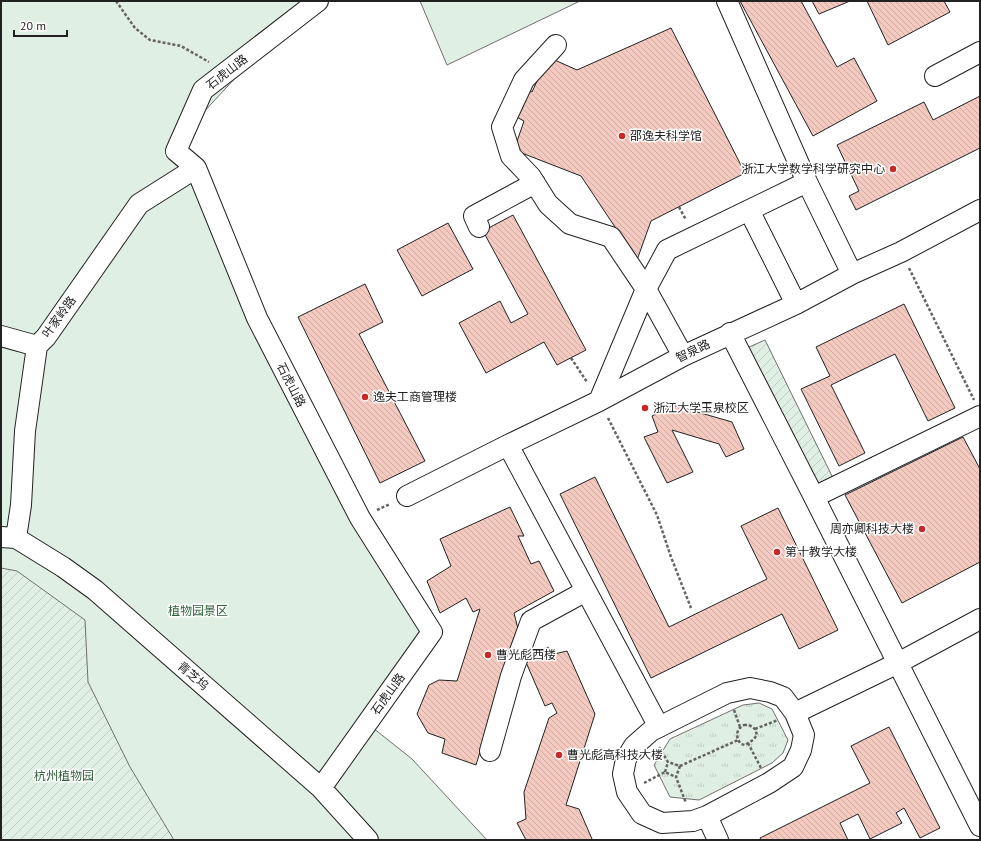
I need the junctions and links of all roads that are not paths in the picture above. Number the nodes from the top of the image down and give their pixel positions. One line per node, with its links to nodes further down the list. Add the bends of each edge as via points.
1 (318, 1): 6 (street, 石虎山路, via 203,90 176,151)
2 (726, 1): 7 (street)
3 (556, 45): 8 (street, via 524,80 502,127 511,156)
4 (980, 52): 5 (street)
5 (935, 76)
6 (196, 168): 17 (street, 叶家岭路, via 139,204 46,337); 31 (street, 石虎山路, via 257,318 360,518 432,632)
7 (807, 182): 9 (street); 12 (street)
8 (535, 183): 11 (street, via 474,216); 13 (street, via 548,204 570,224 611,237)
9 (749, 210): 13 (street, via 667,250); 14 (street)
10 (980, 210): 12 (street, 智泉路, via 901,252)
11 (479, 228)
12 (852, 274): 14 (street, 智泉路)
13 (646, 289): 18 (street); 19 (street)
14 (796, 304): 15 (street, 智泉路)
15 (730, 333): 18 (street, 智泉路); 23 (street)
16 (1, 336): 17 (street)
17 (37, 346): 24 (street, 叶家岭路, via 25,431 21,505)
18 (683, 356): 19 (street, 智泉路)
19 (599, 400): 21 (street, 智泉路)
20 (978, 410): 23 (street)
21 (508, 444): 22 (street, 智泉路); 25 (street)
22 (407, 496)
23 (814, 497): 27 (street)
24 (9, 538): 31 (street, 青芝坞, via 63,567 95,590)
25 (586, 591): 29 (street); 30 (street, via 531,621 511,676)
26 (980, 619): 27 (street)
27 (898, 663): 28 (street); 33 (street)
28 (795, 713): 29 (street, via 783,697 750,688 727,693); 32 (street, via 804,735 801,750 793,767 769,783)
29 (655, 729): 32 (street, via 634,746 626,759 622,774 627,792 642,814 662,823)
30 (490, 751)
31 (321, 788): 34 (street, 青芝坞)
32 (700, 819): 35 (street)
33 (980, 826)
34 (368, 840)
35 (718, 840)

